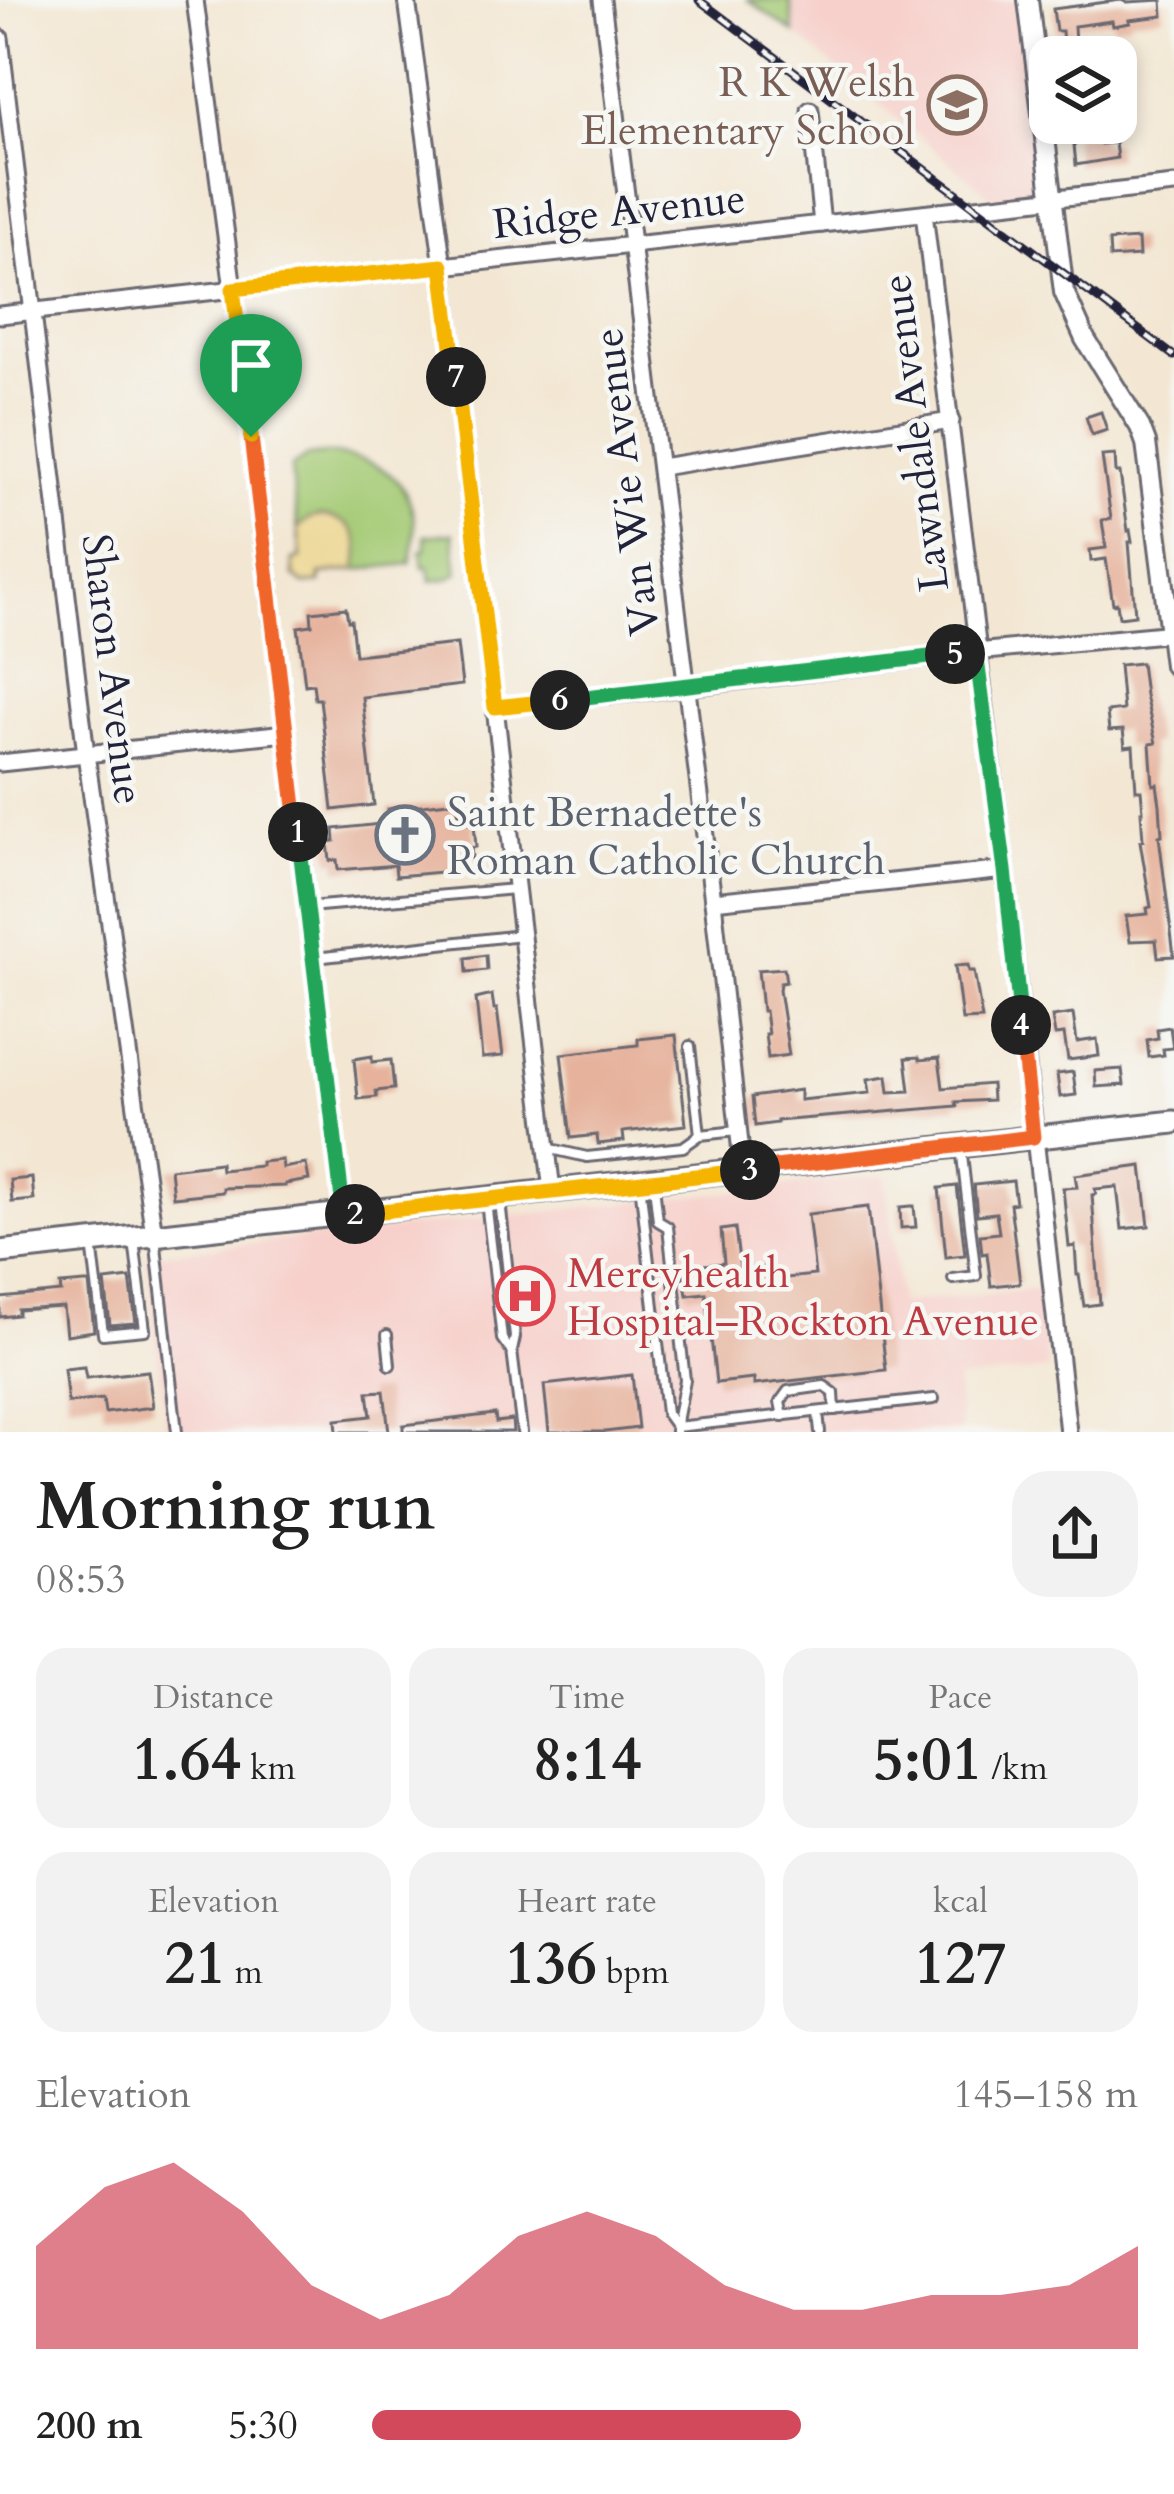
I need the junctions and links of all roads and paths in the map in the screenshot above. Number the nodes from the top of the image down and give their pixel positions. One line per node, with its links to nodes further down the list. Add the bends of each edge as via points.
1 (195, 0): 13 (street)
2 (407, 0): 12 (street)
3 (602, 0): 11 (street, Van Wie Avenue)
4 (1028, 0): 8 (street)
5 (0, 38): 14 (street, Sharon Avenue)
6 (810, 110): 10 (street)
7 (1174, 185): 8 (street, Ridge Avenue)
8 (1051, 199): 9 (street, Ridge Avenue); 18 (street, via 1070,310 1146,443)
9 (924, 213): 10 (street, Ridge Avenue); 16 (street, Lawndale Avenue)
10 (822, 224): 11 (street, Ridge Avenue)
11 (633, 245): 12 (street, Ridge Avenue); 17 (street, Van Wie Avenue)
12 (442, 266): 13 (street, Ridge Avenue); 22 (street)
13 (233, 289): 14 (street, Ridge Avenue); 23 (street)
14 (34, 311): 15 (street, Ridge Avenue); 24 (street, Sharon Avenue)
15 (0, 315)
16 (951, 421): 17 (street); 19 (street, Lawndale Avenue)
17 (661, 466): 21 (street, Van Wie Avenue)
18 (1172, 634): 19 (street); 20 (street)
19 (976, 652): 21 (street); 26 (street, Lawndale Avenue)
20 (1174, 665)
21 (686, 687): 22 (street); 28 (street, Van Wie Avenue)
22 (495, 707): 27 (street)
23 (286, 733): 24 (street); 29 (street)
24 (86, 754): 25 (street); 44 (street, Sharon Avenue)
25 (0, 763)
26 (1005, 870): 28 (street); 36 (street, Lawndale Avenue)
27 (517, 889): 29 (lane); 30 (street)
28 (713, 901): 34 (street, Van Wie Avenue)
29 (307, 907): 31 (street)
30 (522, 935): 31 (lane); 38 (street)
31 (313, 958): 43 (street)
32 (690, 1046): 35 (lane)
33 (1174, 1122): 36 (main road)
34 (738, 1131): 35 (lane); 39 (street, Van Wie Avenue)
35 (700, 1135): 38 (lane, via 683,1147 587,1157)
36 (1033, 1137): 37 (main road); 58 (street, Lawndale Avenue)
37 (961, 1145): 39 (main road); 47 (lane, via 976,1276)
38 (547, 1148): 41 (street)
39 (742, 1171): 40 (main road)
40 (647, 1181): 41 (main road); 54 (lane, via 666,1413); 54 (lane, via 658,1221 668,1227 685,1380)
41 (552, 1191): 42 (main road)
42 (493, 1198): 43 (main road); 56 (lane, via 502,1340 512,1351)
43 (344, 1216): 44 (main road)
44 (144, 1236): 45 (main road); 45 (lane, via 145,1330 103,1334); 55 (lane)
45 (92, 1242): 46 (main road)
46 (0, 1252)
47 (953, 1279)
48 (387, 1335): 49 (lane)
49 (390, 1365)
50 (934, 1399): 51 (lane)
51 (836, 1410): 52 (lane); 53 (lane, via 824,1386 788,1391)
52 (818, 1412): 53 (lane); 57 (lane)
53 (783, 1416): 54 (lane)
54 (676, 1430)
55 (177, 1432)
56 (522, 1432)
57 (820, 1432)
58 (1068, 1432)

